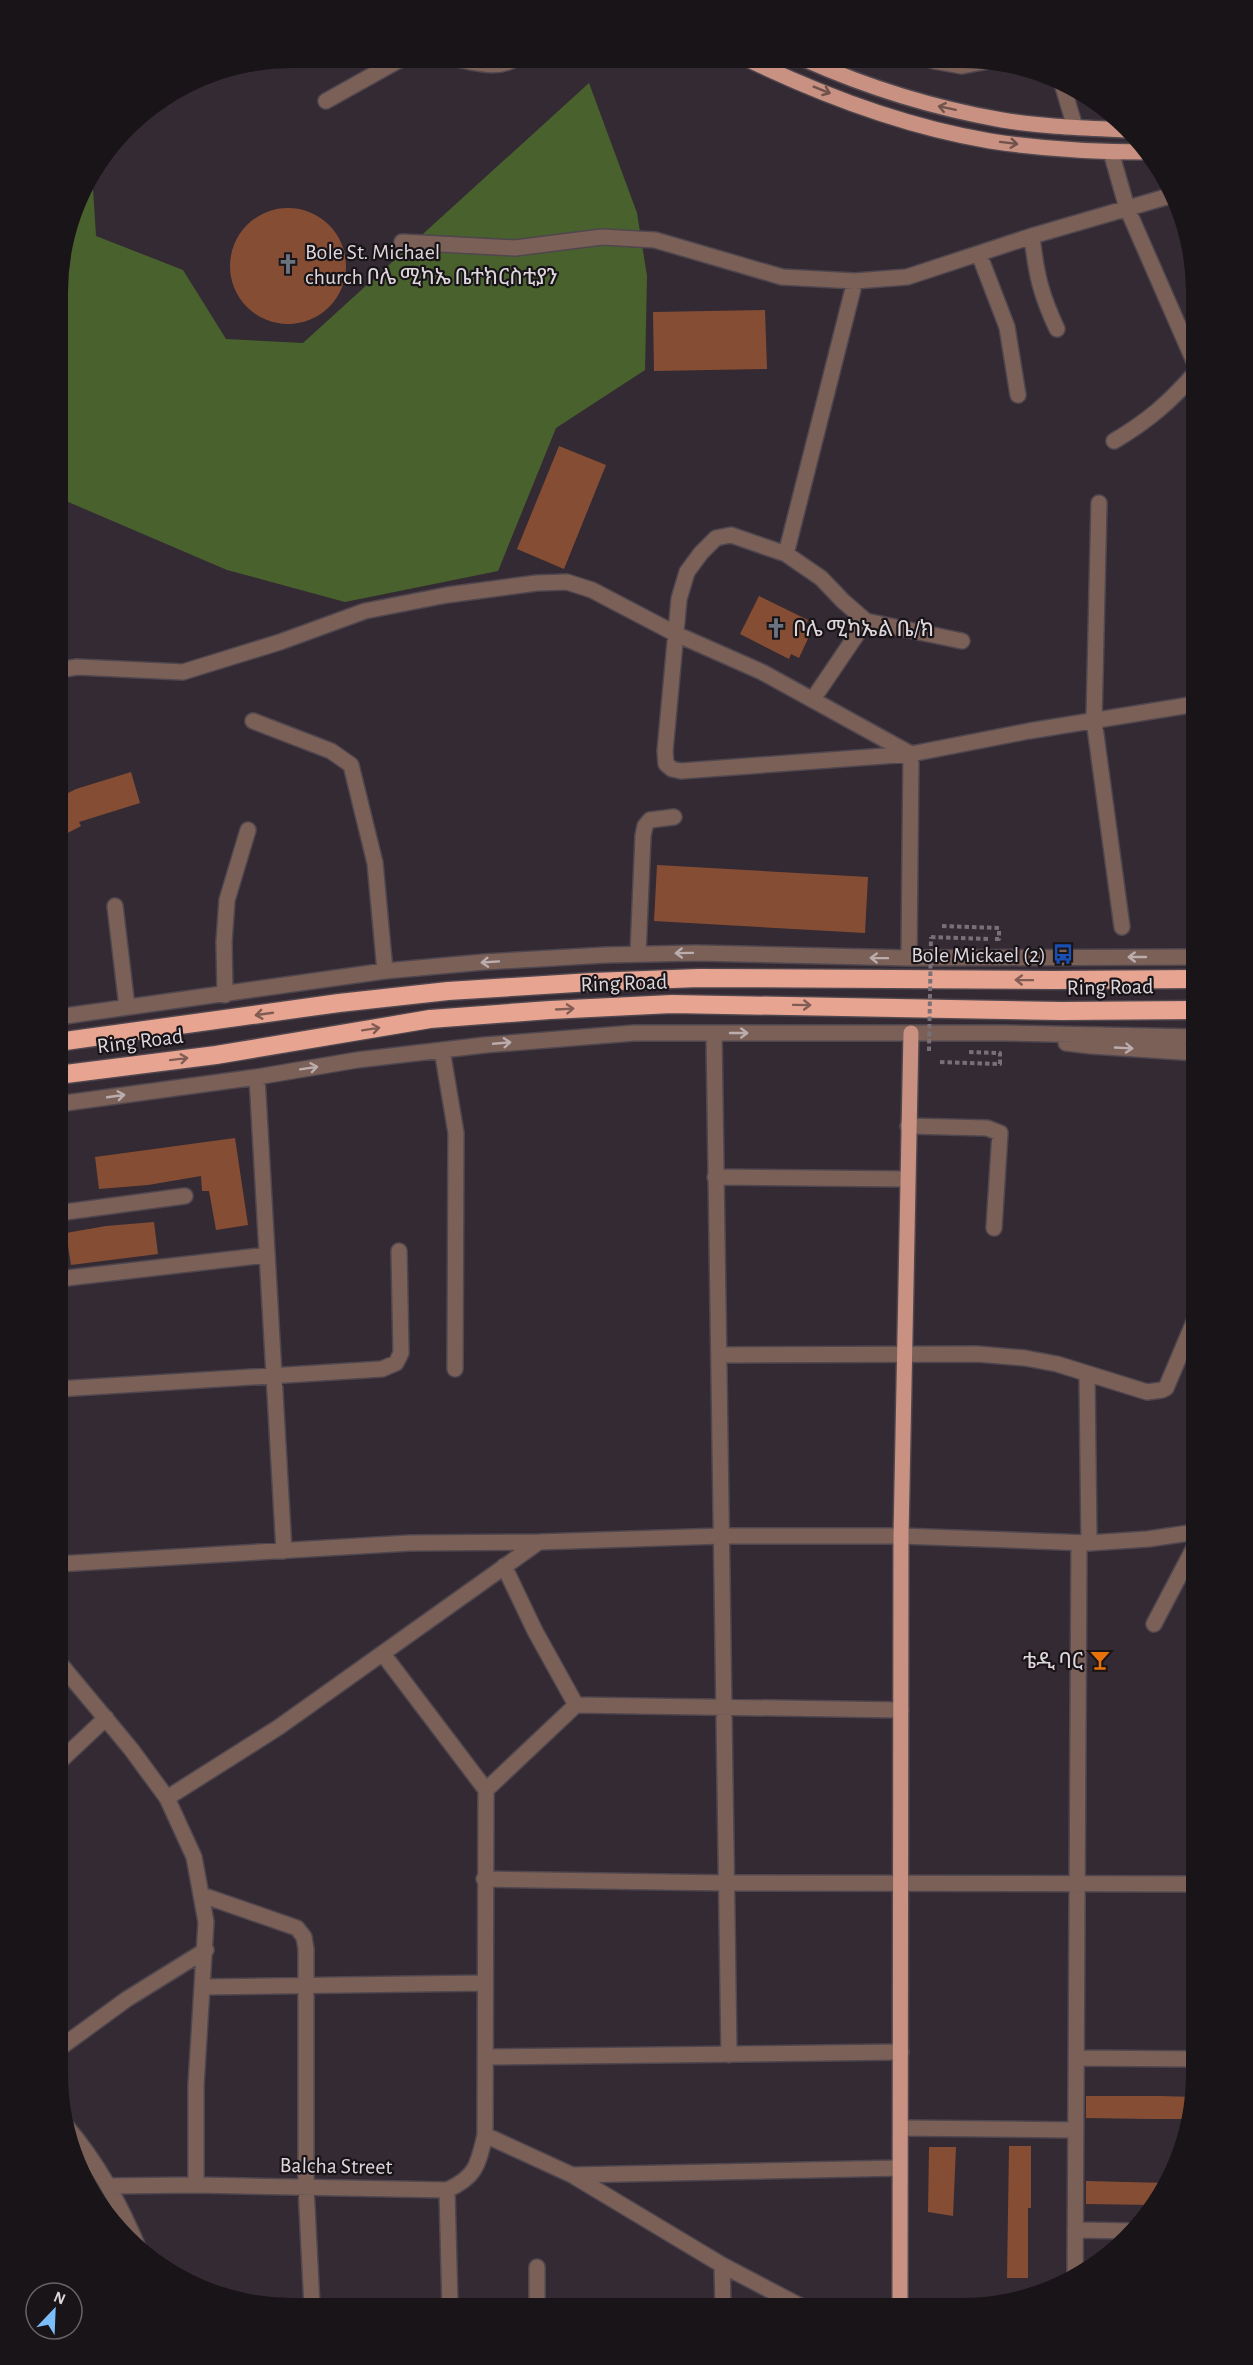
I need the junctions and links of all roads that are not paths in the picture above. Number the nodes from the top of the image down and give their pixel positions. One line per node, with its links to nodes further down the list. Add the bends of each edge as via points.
1 (385, 68): 5 (street)
2 (769, 68): 8 (main road, one-way to 8, via 869,109 932,128 989,141)
3 (824, 68): 6 (main road, one-way to 3, via 1003,120 921,102)
4 (1065, 93): 6 (street)
5 (326, 101)
6 (1075, 127): 7 (main road)
7 (1116, 129)
8 (1111, 152): 9 (main road); 11 (street)
9 (1137, 152)
10 (1164, 197): 11 (street)
11 (1127, 208): 12 (street); 17 (street)
12 (1032, 236): 14 (street); 16 (street, via 1042,297)
13 (402, 242): 15 (street, via 515,248 602,237 655,240 782,277)
14 (979, 254): 15 (street, via 907,277); 19 (street, via 1007,327)
15 (855, 281): 22 (street)
16 (1057, 329)
17 (1186, 343)
18 (1186, 384): 20 (street, via 1171,401)
19 (1018, 395)
20 (1114, 441)
21 (1099, 503): 29 (street)
22 (786, 554): 23 (street, via 821,578); 24 (street, via 731,535 716,538 687,572 679,599)
23 (866, 621): 25 (street); 27 (street)
24 (676, 634): 26 (street, via 592,590 567,582 537,583 365,611 183,672); 27 (street); 31 (street, via 665,751 666,764 672,769)
25 (962, 641)
26 (68, 669)
27 (813, 699): 31 (street)
28 (1186, 706): 29 (street)
29 (1094, 720): 31 (street); 35 (street)
30 (253, 721): 39 (street, via 331,751 351,765 375,863)
31 (911, 754): 38 (street)
32 (674, 817): 36 (street, via 650,820 642,836)
33 (248, 830): 41 (street, via 227,900)
34 (115, 906): 42 (street)
35 (1122, 927)
36 (638, 954): 38 (street, one-way to 36); 39 (street, one-way to 39)
37 (1186, 957): 38 (street, one-way to 38)
38 (909, 958)
39 (385, 971): 41 (street)
40 (1186, 979): 49 (highway, Ring Road, one-way to 49, via 699,978 580,982 448,991)
41 (225, 995): 42 (street)
42 (127, 1007): 44 (street)
43 (1186, 1010): 52 (highway, Ring Road, one-way to 43, via 216,1055 430,1019 550,1010 672,1004)
44 (68, 1016)
45 (714, 1033): 46 (street, one-way to 46); 50 (street, one-way to 45, via 634,1033); 56 (street)
46 (911, 1033): 47 (street); 55 (main road)
47 (1004, 1033): 48 (street); 51 (street, one-way to 51, via 1091,1046)
48 (1186, 1037)
49 (68, 1041)
50 (442, 1050): 53 (street, one-way to 50); 67 (street, via 456,1132)
51 (1186, 1052)
52 (68, 1073)
53 (257, 1077): 54 (street, one-way to 53); 62 (street)
54 (68, 1103)
55 (908, 1126): 57 (main road); 60 (street, via 987,1128 1000,1133)
56 (715, 1178): 57 (street); 66 (street)
57 (907, 1179): 65 (main road)
58 (185, 1196): 59 (street)
59 (68, 1212)
60 (994, 1228)
61 (399, 1251): 68 (street, via 401,1353 396,1363 382,1369)
62 (267, 1255): 63 (street); 68 (street)
63 (68, 1277)
64 (1186, 1341): 69 (street, via 1166,1388 1161,1390 1147,1392)
65 (905, 1354): 66 (street); 69 (street, via 1025,1358); 73 (main road)
66 (718, 1355): 72 (street)
67 (455, 1370)
68 (273, 1374): 70 (street); 76 (street)
69 (1087, 1374): 75 (street)
70 (68, 1388)
71 (1186, 1533): 75 (street)
72 (721, 1536): 73 (street); 74 (street); 84 (street)
73 (901, 1536): 75 (street); 85 (main road)
74 (538, 1542): 76 (street, via 410,1543); 79 (street)
75 (1084, 1543): 94 (street)
76 (284, 1551): 77 (street)
77 (68, 1563)
78 (1186, 1563): 80 (street)
79 (504, 1566): 81 (street); 83 (street)
80 (1154, 1624)
81 (383, 1654): 88 (street); 89 (street, via 279,1727)
82 (68, 1673): 86 (street)
83 (576, 1705): 84 (street); 88 (street)
84 (724, 1706): 85 (street); 91 (street)
85 (900, 1710): 92 (main road)
86 (106, 1718): 87 (street); 89 (street)
87 (68, 1754)
88 (486, 1790): 90 (street)
89 (167, 1798): 95 (street, via 194,1857)
90 (484, 1879): 91 (street); 97 (street)
91 (727, 1883): 92 (street); 102 (street)
92 (901, 1883): 94 (street); 101 (main road)
93 (1186, 1884): 94 (street)
94 (1076, 1885): 104 (street)
95 (202, 1895): 96 (street); 98 (street, via 297,1928 306,1949)
96 (206, 1950): 99 (street); 100 (street, via 127,1999)
97 (484, 1983): 98 (street); 103 (street)
98 (306, 1985): 99 (street); 114 (street)
99 (203, 1987): 112 (street, via 196,2085)
100 (68, 2042)
101 (901, 2052): 102 (street); 106 (main road)
102 (729, 2055): 103 (street)
103 (485, 2056): 108 (street)
104 (1076, 2058): 105 (street); 107 (street)
105 (1186, 2059)
106 (901, 2128): 107 (street); 110 (main road)
107 (1075, 2130): 117 (street)
108 (485, 2135): 111 (street); 115 (street, via 474,2172 464,2183)
109 (79, 2146): 113 (street)
110 (900, 2168): 111 (street); 127 (main road)
111 (573, 2175): 119 (street)
112 (196, 2185): 113 (street, Balcha Street); 114 (street, Balcha Street)
113 (108, 2186): 116 (street)
114 (306, 2187): 115 (street, Balcha Street); 122 (street)
115 (447, 2190): 123 (street)
116 (131, 2230)
117 (1075, 2230): 118 (street); 121 (street)
118 (1121, 2231)
119 (722, 2265): 125 (street); 126 (street)
120 (537, 2267): 124 (street)
121 (1075, 2267)
122 (312, 2298)
123 (450, 2298)
124 (537, 2298)
125 (723, 2298)
126 (785, 2298)
127 (900, 2298)

